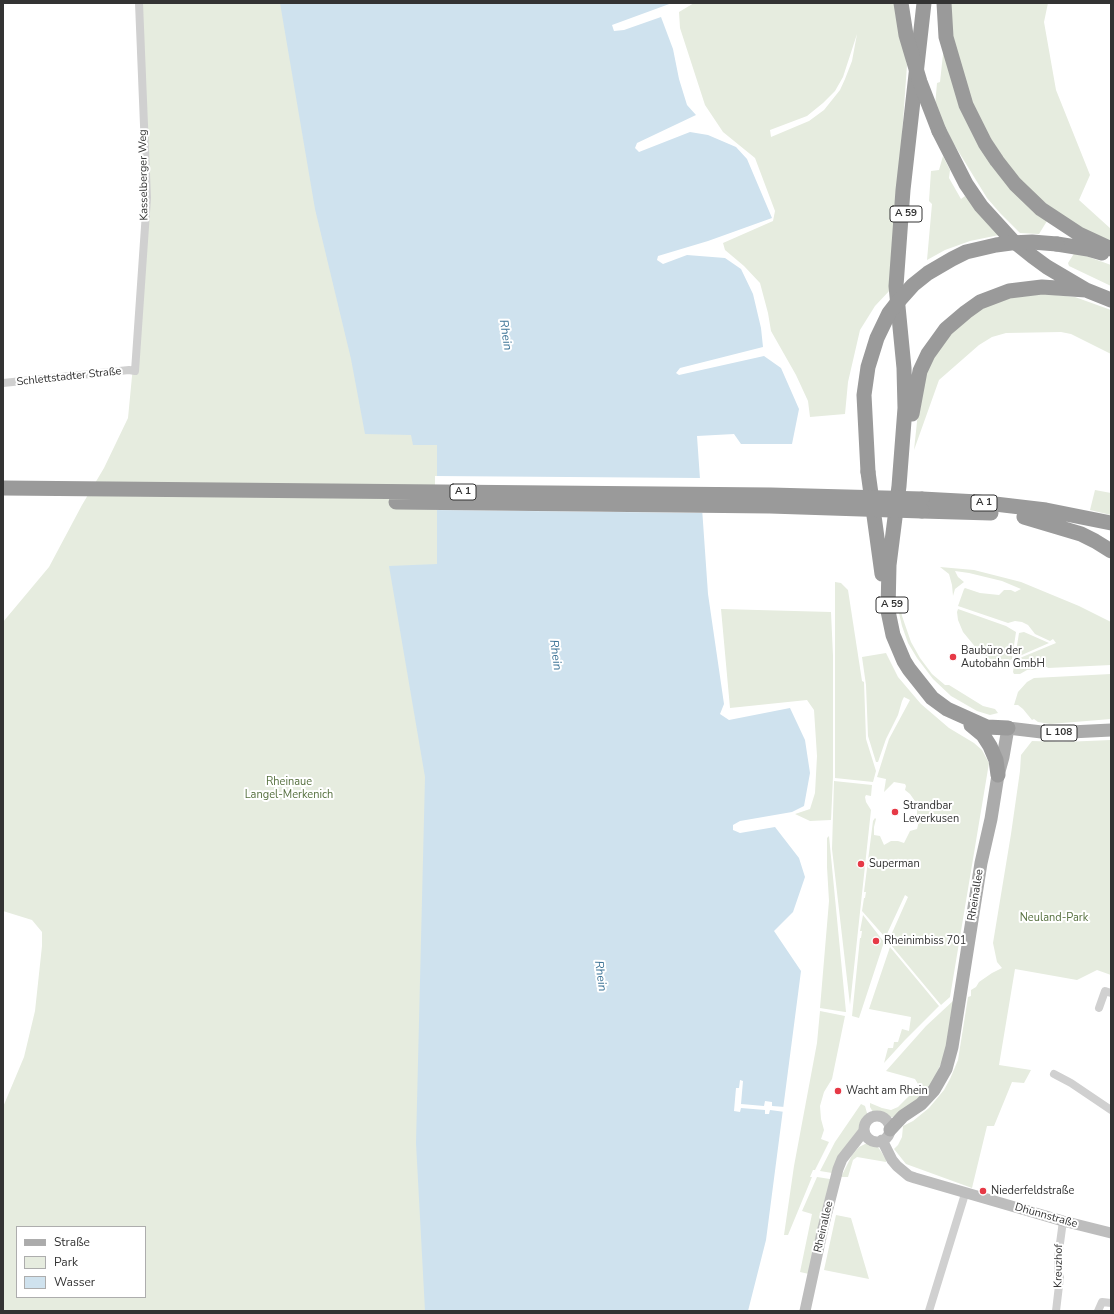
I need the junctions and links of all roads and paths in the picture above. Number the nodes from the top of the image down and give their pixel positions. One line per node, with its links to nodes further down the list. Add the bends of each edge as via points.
1 (139, 3): 10 (street, Kasselberger Weg, via 147,198)
2 (901, 3): 8 (highway, bridge, via 906,35 920,82 939,131 966,184 981,206 1012,240 1032,256)
3 (924, 3): 20 (highway, A 59, via 903,190 896,286 905,408 889,565)
4 (931, 3): 12 (highway, A 59, via 922,109 909,169 901,278 901,302 911,386)
5 (944, 3): 6 (highway, via 946,37 966,105 997,161 1015,184 1041,209 1079,234)
6 (1111, 249)
7 (1111, 256): 20 (highway, bridge, via 1088,249 1032,242 1011,243 966,252 919,279 890,313 877,338 868,367 864,395 868,472)
8 (1086, 290): 9 (highway); 12 (highway, via 1042,287 1009,291 980,302 955,319 936,341 920,371)
9 (1111, 300)
10 (135, 371): 11 (street, Schlettstadter Straße)
11 (3, 384)
12 (909, 427): 22 (highway, A 59, via 904,490 893,568 893,611 897,626 909,654 933,686 964,708)
13 (3, 488): 15 (highway, A 1, bridge, via 763,494)
14 (3, 498): 15 (highway, A 1, bridge, via 770,506)
15 (922, 505): 16 (highway, A 1); 17 (highway, A 1, via 978,502 1046,510)
16 (1024, 517): 18 (highway, A 1); 19 (highway, via 1081,534)
17 (1111, 523)
18 (1111, 532)
19 (1111, 550)
20 (888, 611): 21 (highway, A 59, via 893,635 909,669 936,702)
21 (954, 713): 22 (highway, via 987,727); 24 (highway, via 978,730 987,740 996,760)
22 (1008, 728): 23 (main road, L 108, via 1050,734); 24 (main road, Rheinallee)
23 (1111, 730)
24 (998, 775): 29 (main road, Rheinallee, via 981,863 952,1047 946,1069 934,1090 921,1104)
25 (1111, 993): 26 (street, via 1105,991)
26 (1099, 1008)
27 (1054, 1074): 28 (street, via 1071,1082)
28 (1111, 1110)
29 (886, 1130): 30 (main road, Rheinallee, via 875,1142); 30 (main road, Rheinallee, via 880,1117 871,1118 866,1123); 31 (main road, Dhünnstraße, via 892,1160 909,1176)
30 (866, 1135): 35 (main road, Rheinallee, via 855,1142 842,1159)
31 (965, 1194): 32 (main road, Dhünnstraße); 36 (street)
32 (1062, 1221): 33 (main road, Dhünnstraße); 37 (street, Kreuzhof)
33 (1111, 1233)
34 (1111, 1303): 38 (street, via 1102,1302)
35 (805, 1311)
36 (929, 1311)
37 (1056, 1311)
38 (1098, 1311)

